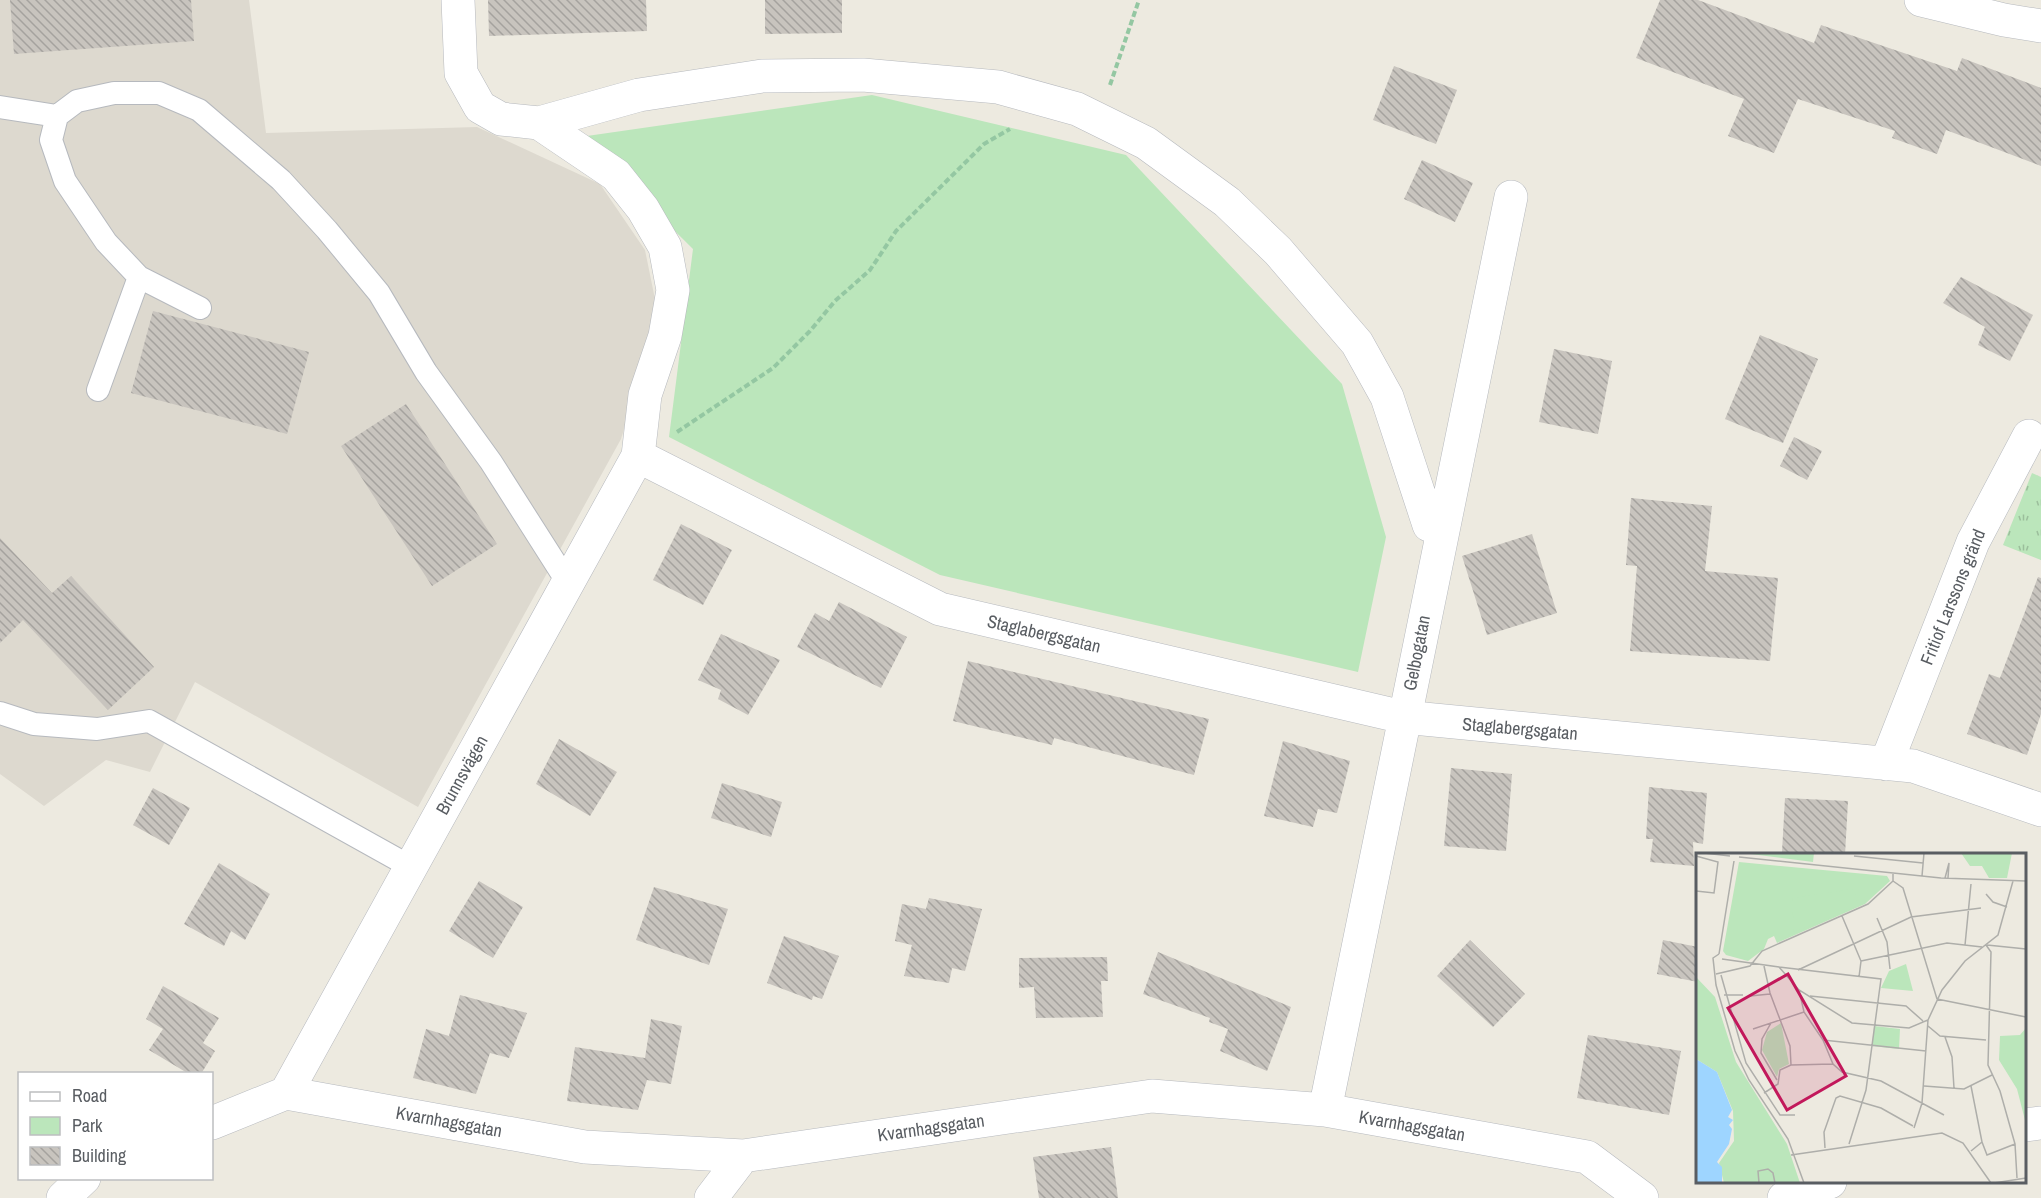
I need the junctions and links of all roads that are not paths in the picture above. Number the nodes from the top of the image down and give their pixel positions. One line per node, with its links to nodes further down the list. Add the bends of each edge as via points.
1 (458, 0): 6 (street, via 461,73 480,107 501,119)
2 (1921, 0): 3 (street)
3 (2041, 26)
4 (0, 107): 5 (lane)
5 (57, 116): 8 (lane, via 51,140 65,181 106,242); 14 (lane, via 77,101 114,93 159,93 199,110 281,180 380,293 426,372 491,462)
6 (539, 123): 12 (street, via 616,175 643,209 665,247 674,290 665,336 645,395); 13 (street, via 639,95 762,76 863,75 987,86 1077,109 1146,143 1227,202 1278,251 1357,343 1387,397 1429,525)
7 (1511, 197): 13 (street, Gelbogatan)
8 (139, 277): 9 (lane); 10 (lane)
9 (200, 308)
10 (98, 390)
11 (2029, 435): 17 (street, Fritiof Larssons gränd, via 1973,542)
12 (638, 456): 14 (street, Brunnsvägen); 16 (street, Staglabergsgatan, via 940,609)
13 (1442, 529): 16 (street, Gelbogatan)
14 (568, 583): 19 (street, Brunnsvägen)
15 (0, 713): 19 (lane, via 34,724 97,729 149,721)
16 (1403, 717): 17 (street, Staglabergsgatan); 21 (street, Gelbogatan)
17 (1886, 764): 18 (street, Staglabergsgatan, via 1912,766)
18 (2041, 810)
19 (411, 867): 20 (street, Brunnsvägen)
20 (286, 1093): 22 (street); 25 (street, Kvarnhagsgatan, via 585,1147)
21 (1325, 1110): 25 (street, Kvarnhagsgatan, via 1152,1096); 30 (street, Kvarnhagsgatan, via 1587,1157)
22 (213, 1123)
23 (2041, 1123): 24 (street)
24 (2026, 1125)
25 (742, 1156): 29 (street)
26 (83, 1180): 28 (street)
27 (1827, 1183): 31 (street)
28 (63, 1198)
29 (711, 1198)
30 (1642, 1198)
31 (1784, 1198)

